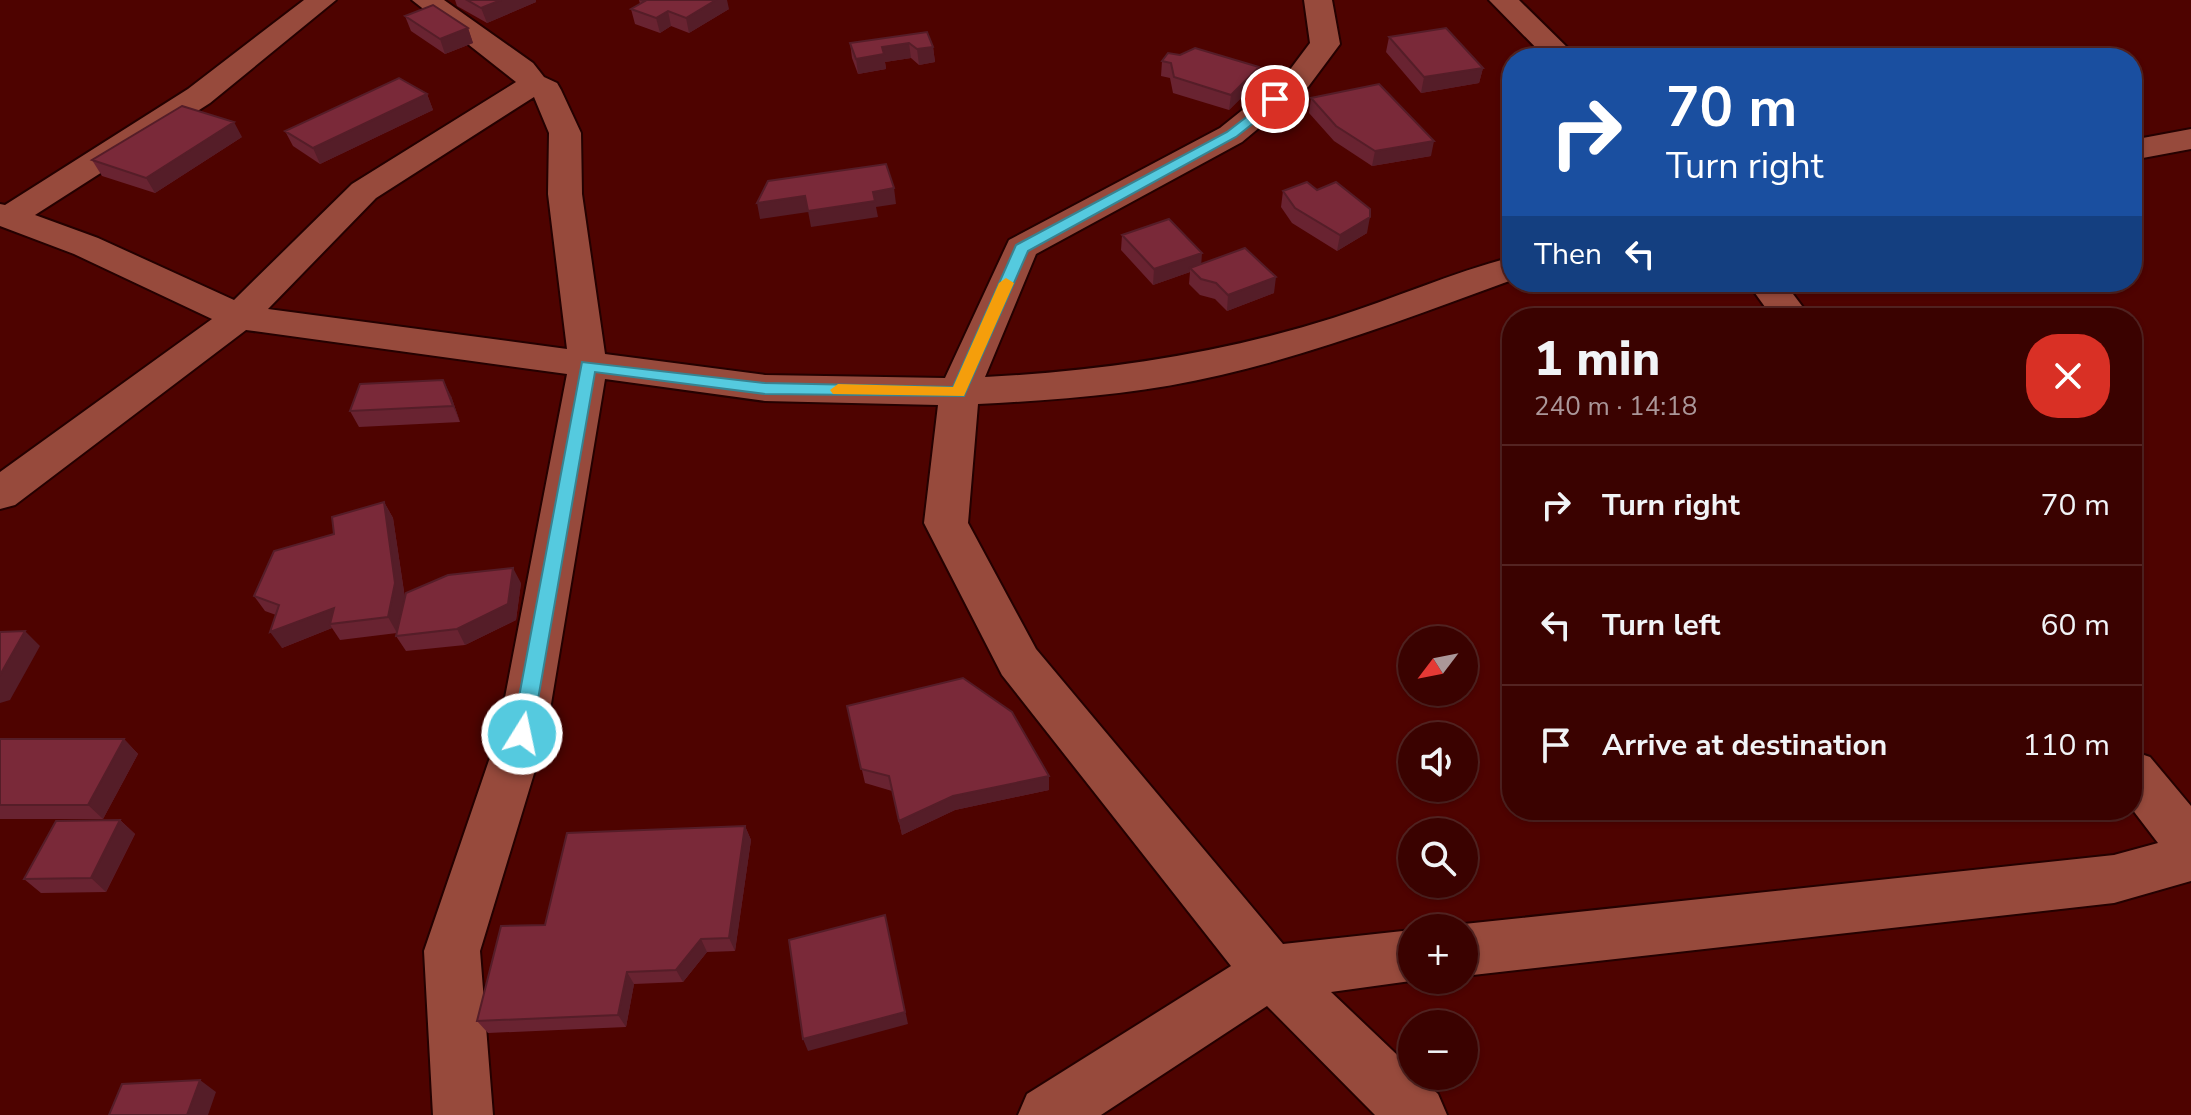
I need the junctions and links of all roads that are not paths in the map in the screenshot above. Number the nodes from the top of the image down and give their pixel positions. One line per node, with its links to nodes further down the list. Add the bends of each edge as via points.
1 (322, 0): 9 (street, via 199,96)
2 (426, 0): 6 (street, via 522,69)
3 (1318, 0): 13 (street, via 1325,44 1297,81 1231,135 1021,248)
4 (1503, 0): 5 (street)
5 (1553, 48)
6 (533, 84): 11 (street, via 364,191); 12 (street, via 546,90 565,133 565,194)
7 (2191, 139): 8 (street)
8 (2142, 148)
9 (4, 216): 11 (street, via 86,246)
10 (1502, 272): 13 (street, via 1345,327 1219,363 1071,386)
11 (239, 317): 12 (street); 14 (street)
12 (588, 366): 13 (street, via 765,388); 21 (street, via 522,734 452,951)
13 (959, 392): 20 (street, via 946,523 1019,662)
14 (0, 494)
15 (2142, 784): 16 (street)
16 (2191, 844)
17 (2191, 857): 18 (street, via 2114,879)
18 (1478, 948)
19 (1398, 958): 20 (street)
20 (1271, 972): 22 (street); 23 (street)
21 (463, 1115)
22 (1048, 1115)
23 (1417, 1115)

